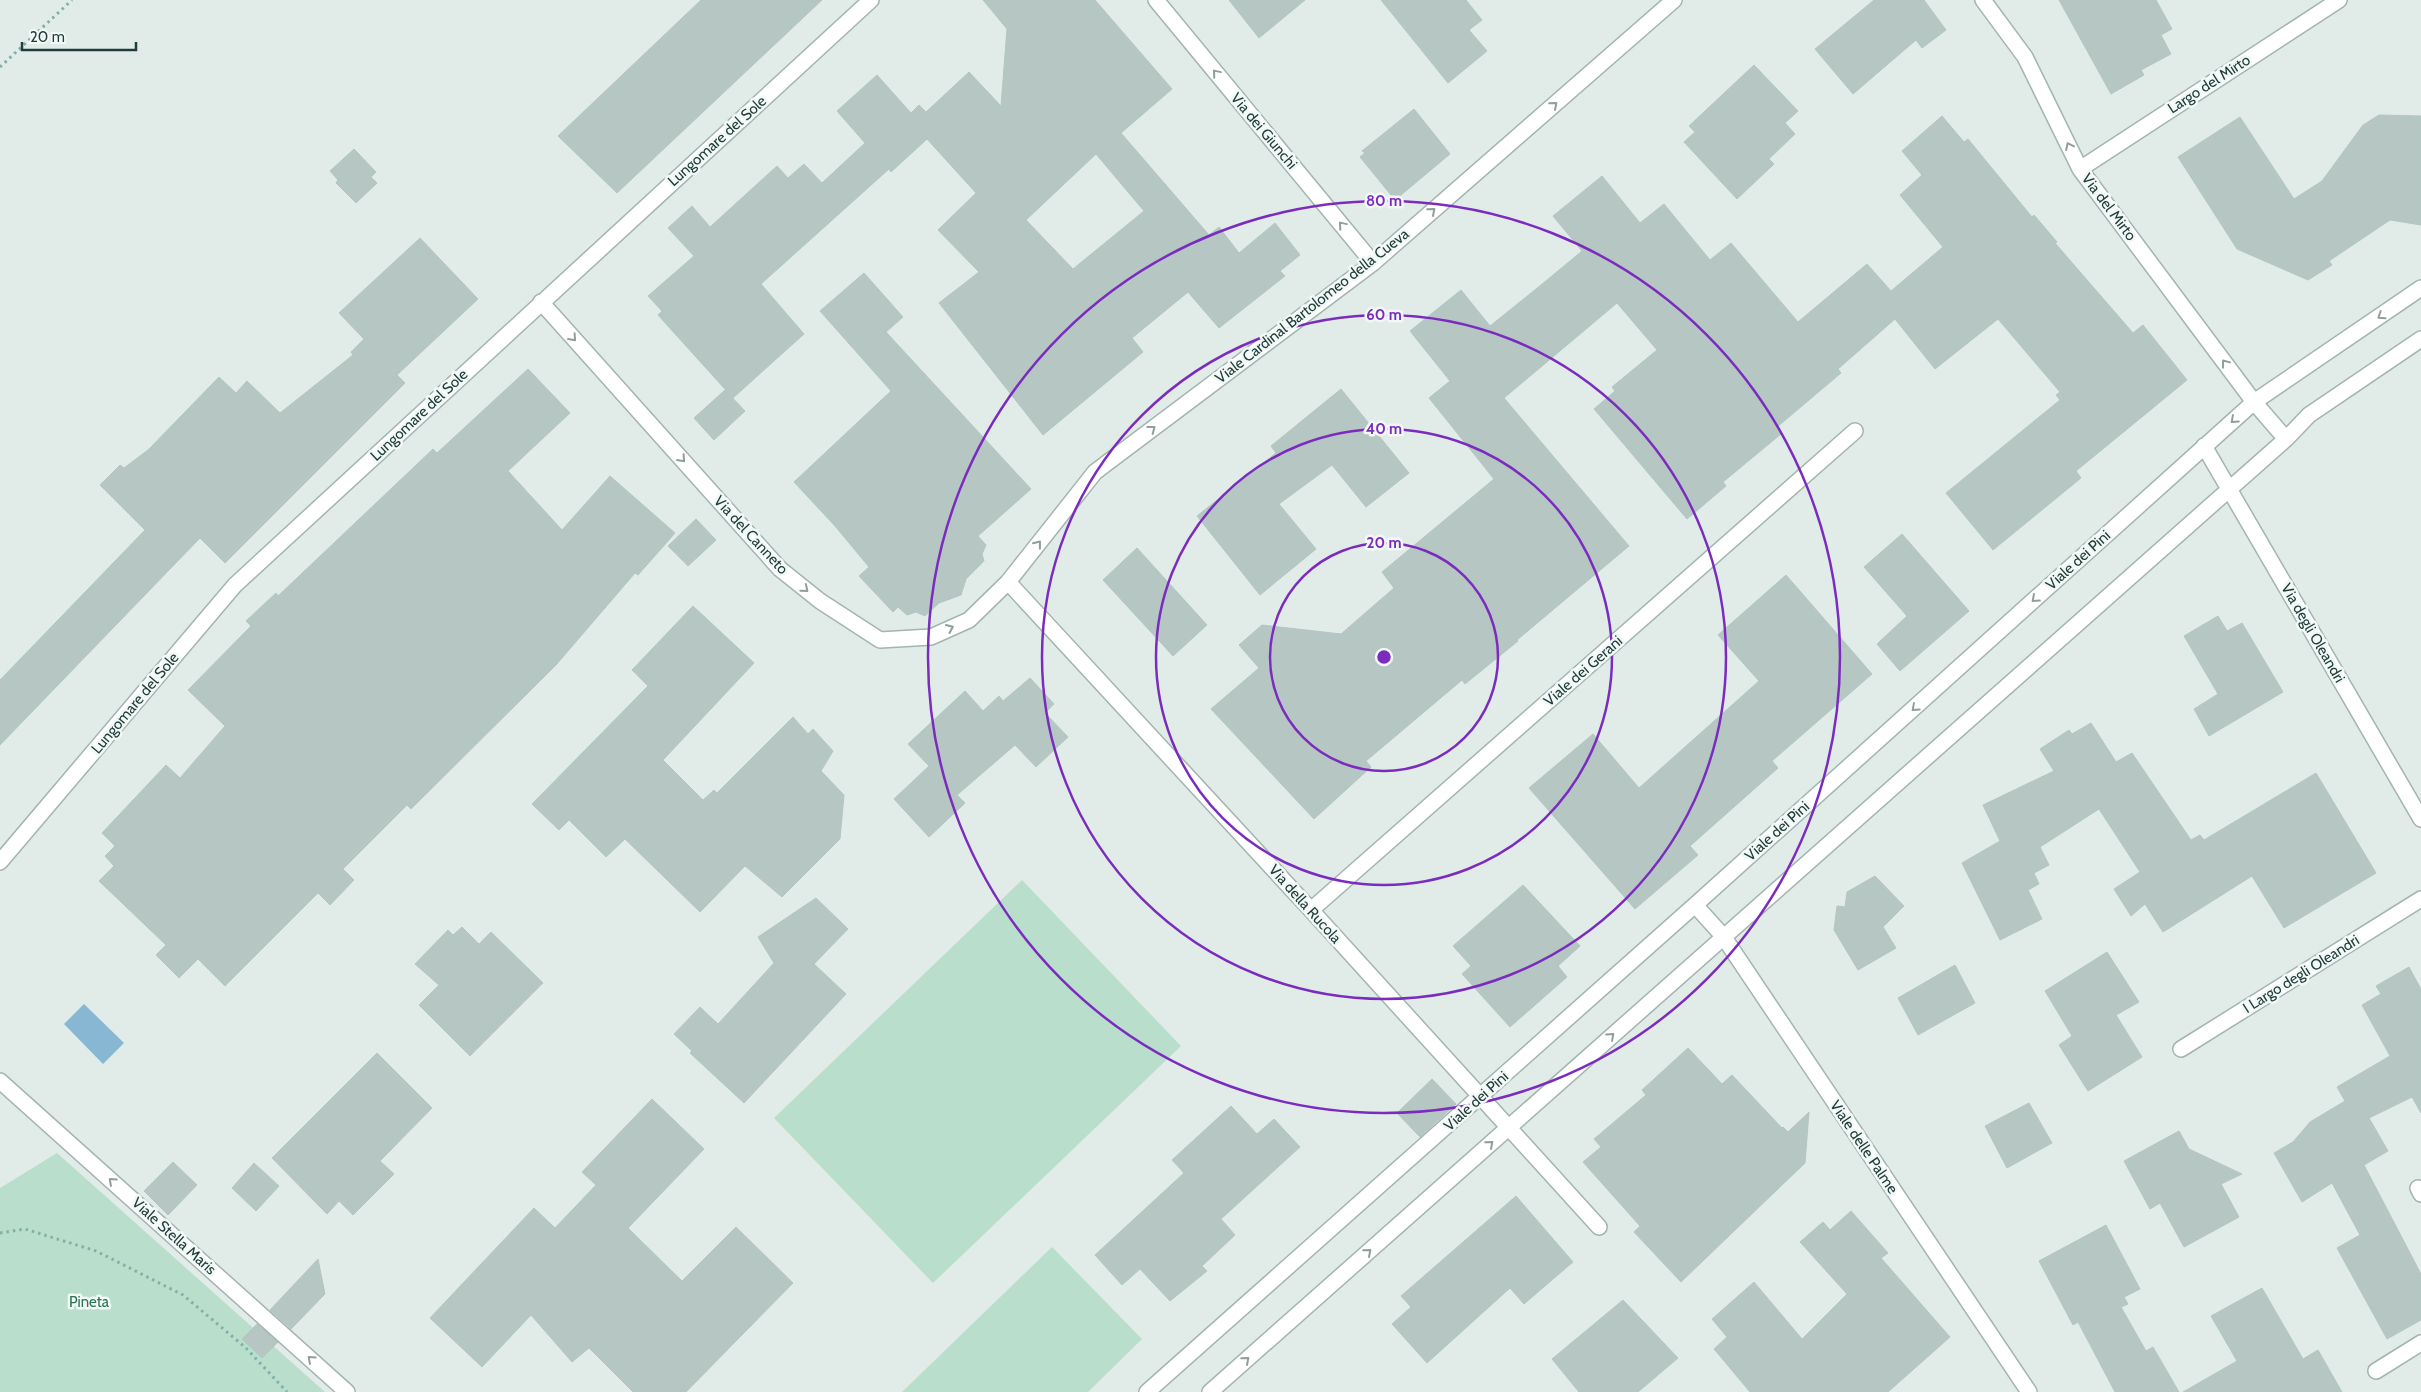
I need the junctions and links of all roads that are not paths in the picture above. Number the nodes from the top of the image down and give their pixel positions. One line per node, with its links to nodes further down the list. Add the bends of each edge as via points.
1 (871, 0): 9 (street, Lungomare del Sole)
2 (1156, 0): 7 (street, Via dei Giunchi, one-way to 2)
3 (1674, 0): 7 (street, Viale Cardinal Bartolomeo della Cueva, one-way to 3)
4 (1983, 0): 6 (street, Via del Mirto, one-way to 4, via 2024,57)
5 (2339, 0): 6 (street, Largo del Mirto)
6 (2080, 169): 11 (street, Via del Mirto, one-way to 6)
7 (1373, 263): 16 (street, Viale Cardinal Bartolomeo della Cueva, one-way to 7, via 1095,472)
8 (2421, 288): 11 (street, Viale dei Pini, one-way to 11)
9 (541, 302): 16 (street, Via del Canneto, one-way to 16, via 780,569 820,601 880,640 931,637 969,620); 18 (street, Lungomare del Sole, via 235,585)
10 (2421, 339): 13 (street, via 2309,415)
11 (2254, 402): 13 (street, Via del Mirto); 14 (street, Viale dei Pini, one-way to 14)
12 (1855, 431): 21 (street, Viale dei Gerani)
13 (2286, 440): 15 (street)
14 (2204, 446): 15 (street, Via degli Oleandri); 20 (street, Viale dei Pini, one-way to 20)
15 (2229, 489): 17 (street, Via degli Oleandri); 22 (street)
16 (1008, 582): 21 (street, Via della Rucola)
17 (2421, 819)
18 (0, 862)
19 (2421, 899): 23 (street, I Largo degli Oleandri)
20 (1695, 905): 22 (street, Viale delle Palme); 25 (street, Viale dei Pini)
21 (1310, 910): 25 (street, Via della Rucola)
22 (1723, 936): 26 (street, one-way to 22); 33 (street, Viale delle Palme)
23 (2181, 1049)
24 (0, 1081): 30 (street, Viale Stella Maris, one-way to 24)
25 (1481, 1097): 26 (street, Via della Rucola); 31 (street, Viale dei Pini)
26 (1508, 1128): 27 (street, Via della Rucola); 32 (street, one-way to 26)
27 (1599, 1228)
28 (2421, 1343): 29 (street)
29 (2376, 1371)
30 (347, 1392)
31 (1147, 1392)
32 (1210, 1392)
33 (2029, 1392)

